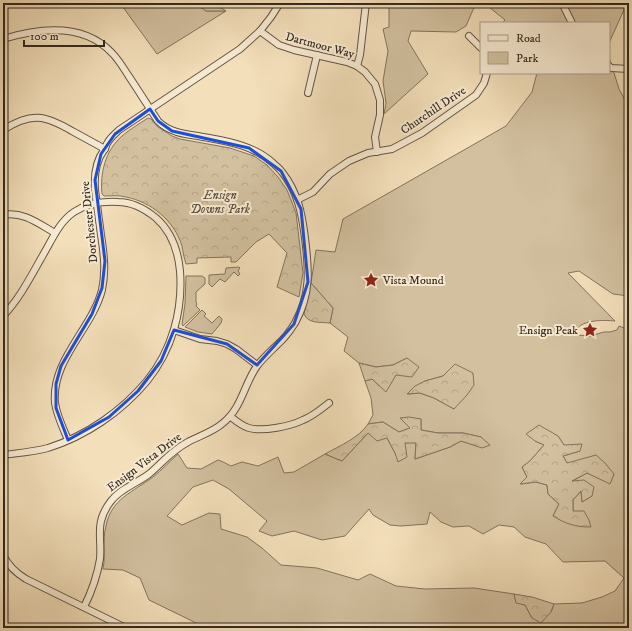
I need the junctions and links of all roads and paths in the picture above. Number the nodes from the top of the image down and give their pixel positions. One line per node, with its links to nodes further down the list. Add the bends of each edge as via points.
1 (280, 3): 5 (street, Dorchester Drive)
2 (366, 3): 10 (street)
3 (562, 3): 4 (street)
4 (572, 22)
5 (260, 31): 9 (street, Dartmoor Way, via 278,45); 15 (street, Dorchester Drive, via 240,49)
6 (469, 36): 8 (street)
7 (3, 39): 15 (street, Ensign Vista Drive, via 33,32 59,30 92,38 116,57)
8 (480, 47)
9 (317, 55): 10 (street, Dartmoor Way); 14 (street)
10 (357, 66): 18 (street, Dartmoor Way, via 372,80 379,94 381,110 375,137)
11 (610, 67): 12 (street)
12 (629, 69)
13 (487, 74): 18 (street, Churchill Drive, via 482,87 471,99 412,139 392,149)
14 (308, 93)
15 (150, 109): 17 (street, Dorchester Drive, via 115,134); 19 (street, Ensign Vista Drive, via 161,124 172,131 228,142 260,153 281,171)
16 (3, 130): 17 (street, via 23,119 46,118)
17 (105, 149): 20 (street, Dorchester Drive, via 96,171)
18 (377, 152): 19 (street, Churchill Drive, via 361,155 342,165 313,192)
19 (298, 200): 25 (street, Ensign Vista Drive, via 308,264 308,282 304,299 289,332)
20 (97, 203): 22 (street, via 74,212); 24 (street, via 127,203 140,207 158,219 171,236 177,249 180,290); 28 (street, Dorchester Drive, via 105,261 102,288 92,314 61,366 56,384 56,408)
21 (3, 215): 22 (street, via 23,216)
22 (55, 233): 23 (street, via 28,282)
23 (3, 316)
24 (174, 330): 25 (street, via 200,339 227,344); 28 (street, via 161,361 129,400 109,417)
25 (257, 365): 27 (street, Ensign Vista Drive)
26 (329, 403): 27 (street, via 299,422 272,428 249,428)
27 (230, 417): 31 (street, Ensign Vista Drive, via 219,426 187,442 111,501 100,524 100,557 96,580)
28 (68, 440): 29 (street, via 48,448)
29 (3, 455)
30 (3, 555): 31 (street, via 14,570 26,579)
31 (84, 607): 32 (street)
32 (127, 628)

